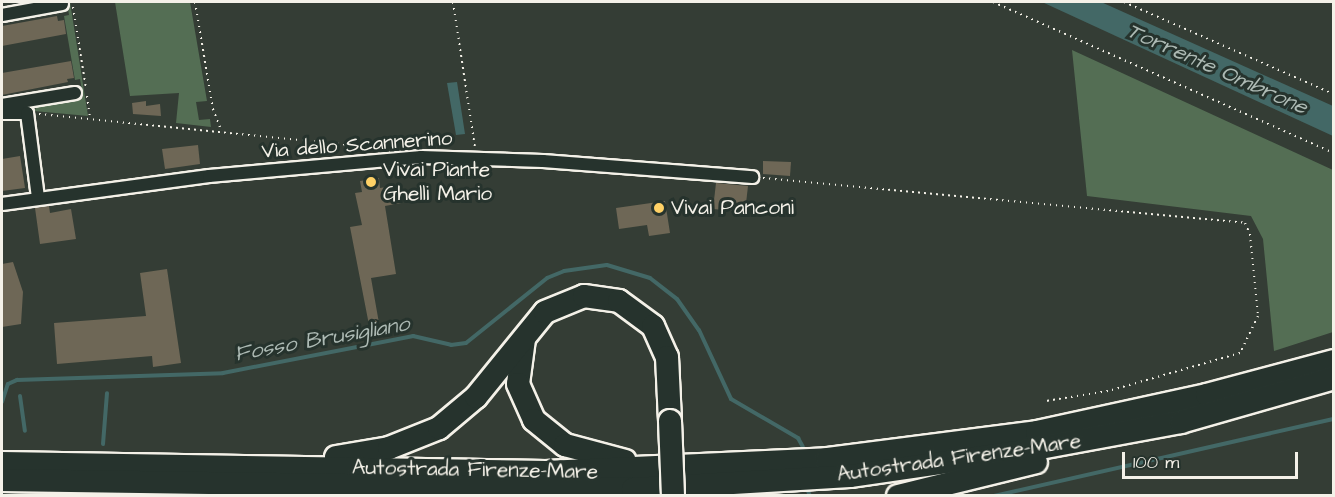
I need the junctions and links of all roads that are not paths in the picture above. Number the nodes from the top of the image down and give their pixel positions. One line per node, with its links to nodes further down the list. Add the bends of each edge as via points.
1 (67, 3): 2 (street)
2 (2, 15)
3 (75, 93): 4 (street)
4 (2, 105)
5 (2, 113): 7 (street, via 27,114)
6 (752, 177): 7 (street, Via dello Scannerino, via 477,158 409,158 259,171)
7 (38, 198): 8 (street, Via dello Scannerino)
8 (2, 204)
9 (526, 331): 14 (highway, via 518,365 519,393 528,412 548,433 565,445 598,457); 15 (highway, via 465,408 439,428 399,445 331,458); 18 (highway, bridge, via 545,312 573,298 596,296 629,306 653,327 664,349)
10 (1334, 361): 14 (highway, Autostrada Firenze-Mare, via 1170,404 1002,438 827,459)
11 (1334, 378): 12 (highway, Autostrada Firenze-Mare)
12 (1181, 422): 15 (highway, Autostrada Firenze-Mare, via 903,469 728,484 541,489); 19 (highway)
13 (2, 463): 15 (highway, Autostrada Firenze-Mare)
14 (714, 467): 15 (highway, Autostrada Firenze-Mare)
15 (152, 474): 16 (highway, Autostrada Firenze-Mare); 17 (highway)
16 (2, 480)
17 (299, 495)
18 (673, 495)
19 (898, 495)

